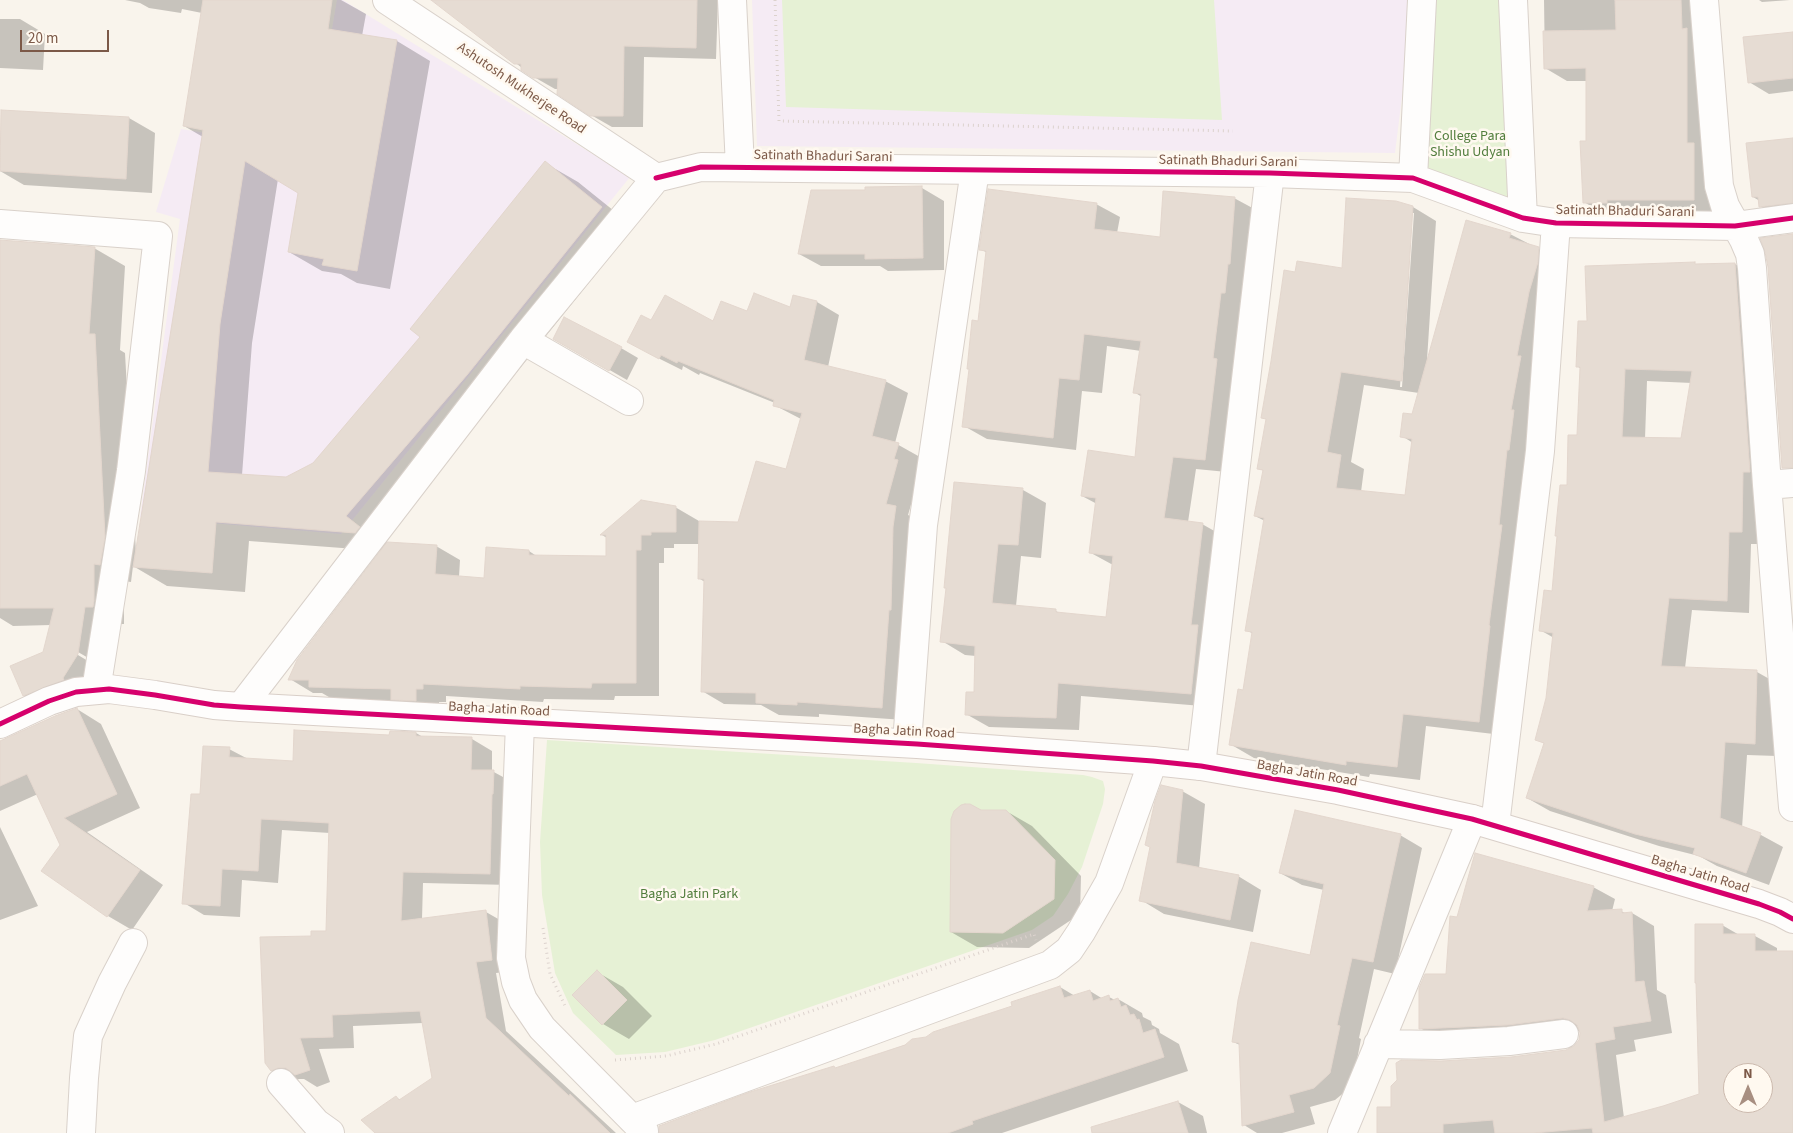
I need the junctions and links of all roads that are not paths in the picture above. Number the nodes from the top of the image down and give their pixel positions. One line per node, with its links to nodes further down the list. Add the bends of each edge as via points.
1 (387, 0): 9 (street, Ashutosh Mukherjee Road)
2 (732, 0): 6 (street)
3 (1422, 0): 10 (street)
4 (1513, 0): 11 (street)
5 (1704, 0): 15 (street, via 1720,186)
6 (740, 167): 7 (street, Satinath Bhaduri Sarani); 9 (street, Satinath Bhaduri Sarani, via 701,167)
7 (975, 170): 8 (street, Satinath Bhaduri Sarani); 24 (street, via 923,525)
8 (1270, 173): 10 (street, Satinath Bhaduri Sarani); 26 (street)
9 (656, 178): 16 (street)
10 (1414, 178): 11 (street, Satinath Bhaduri Sarani)
11 (1523, 218): 13 (street, Satinath Bhaduri Sarani)
12 (1793, 218): 15 (street, Satinath Bhaduri Sarani)
13 (1556, 223): 15 (street, Satinath Bhaduri Sarani); 28 (street, via 1540,451)
14 (0, 224): 20 (street, via 158,236 131,471)
15 (1735, 226): 18 (street, via 1750,254)
16 (523, 340): 17 (street); 21 (street)
17 (630, 401)
18 (1780, 484): 19 (street)
19 (1788, 687): 27 (street)
20 (96, 690): 21 (street, Bagha Jatin Road, via 129,691); 23 (street, Bagha Jatin Road, via 49,700)
21 (241, 707): 22 (street, Bagha Jatin Road)
22 (520, 723): 24 (street, Bagha Jatin Road); 34 (street, via 511,958 516,982 523,1000 542,1028)
23 (0, 724)
24 (907, 743): 25 (street, Bagha Jatin Road)
25 (1154, 761): 26 (street, Bagha Jatin Road); 34 (street, via 1109,883 1069,950 1050,965)
26 (1201, 766): 28 (street, Bagha Jatin Road, via 1338,790)
27 (1793, 808)
28 (1484, 822): 29 (street, Bagha Jatin Road, via 1759,904); 32 (street)
29 (1793, 919)
30 (133, 943): 36 (street, via 88,1036)
31 (1564, 1034): 32 (street, via 1509,1041)
32 (1378, 1044): 37 (street)
33 (281, 1083): 35 (street)
34 (639, 1126)
35 (319, 1130)
36 (81, 1133)
37 (1342, 1133)

